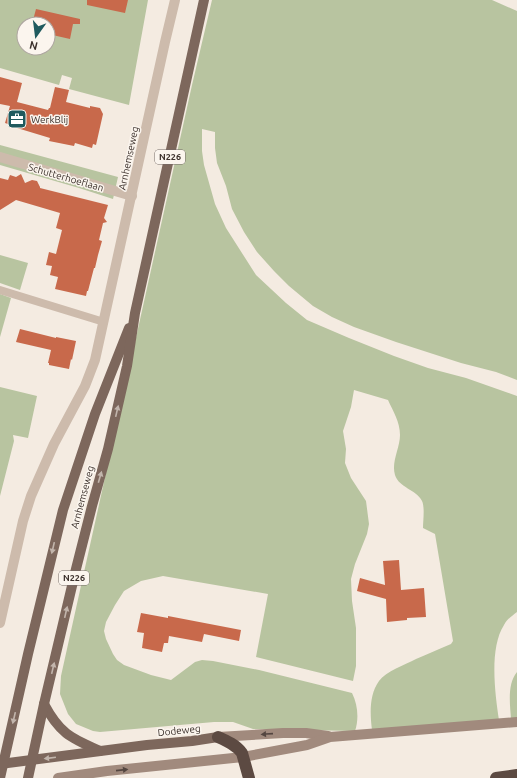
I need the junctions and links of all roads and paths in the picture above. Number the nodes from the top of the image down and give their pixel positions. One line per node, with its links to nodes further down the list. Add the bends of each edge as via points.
1 (175, 0): 4 (street, Arnhemseweg)
2 (204, 0): 6 (main road, Arnhemseweg / N226)
3 (0, 157): 4 (street, Schutterhoeflaan)
4 (132, 196): 7 (street, Arnhemseweg)
5 (0, 290): 7 (lane)
6 (135, 313): 9 (main road, Arnhemseweg / N226, one-way to 6, via 88,520 108,449 127,366); 16 (main road, Arnhemseweg / N226, one-way to 16, via 95,414 63,510)
7 (104, 322): 8 (street, Arnhemseweg, via 95,360 85,386 54,444 31,496)
8 (0, 623)
9 (44, 704): 13 (main road, via 64,733); 15 (main road, N226)
10 (517, 722): 12 (street, Dodeweg)
11 (218, 737): 12 (street, Dodeweg, one-way to 11, via 306,733); 13 (main road, Dodeweg); 14 (highway, via 240,750)
12 (330, 737): 14 (street, Dodeweg, via 307,745)
13 (100, 751): 15 (main road, Dodeweg, one-way to 15)
14 (244, 757): 20 (street, Dodeweg, one-way to 14); 21 (highway)
15 (32, 760): 16 (main road, Dodeweg); 19 (main road, N226)
16 (2, 764): 18 (main road, N226)
17 (517, 775): 22 (highway)
18 (0, 778)
19 (28, 778)
20 (58, 778)
21 (249, 778)
22 (496, 778)

